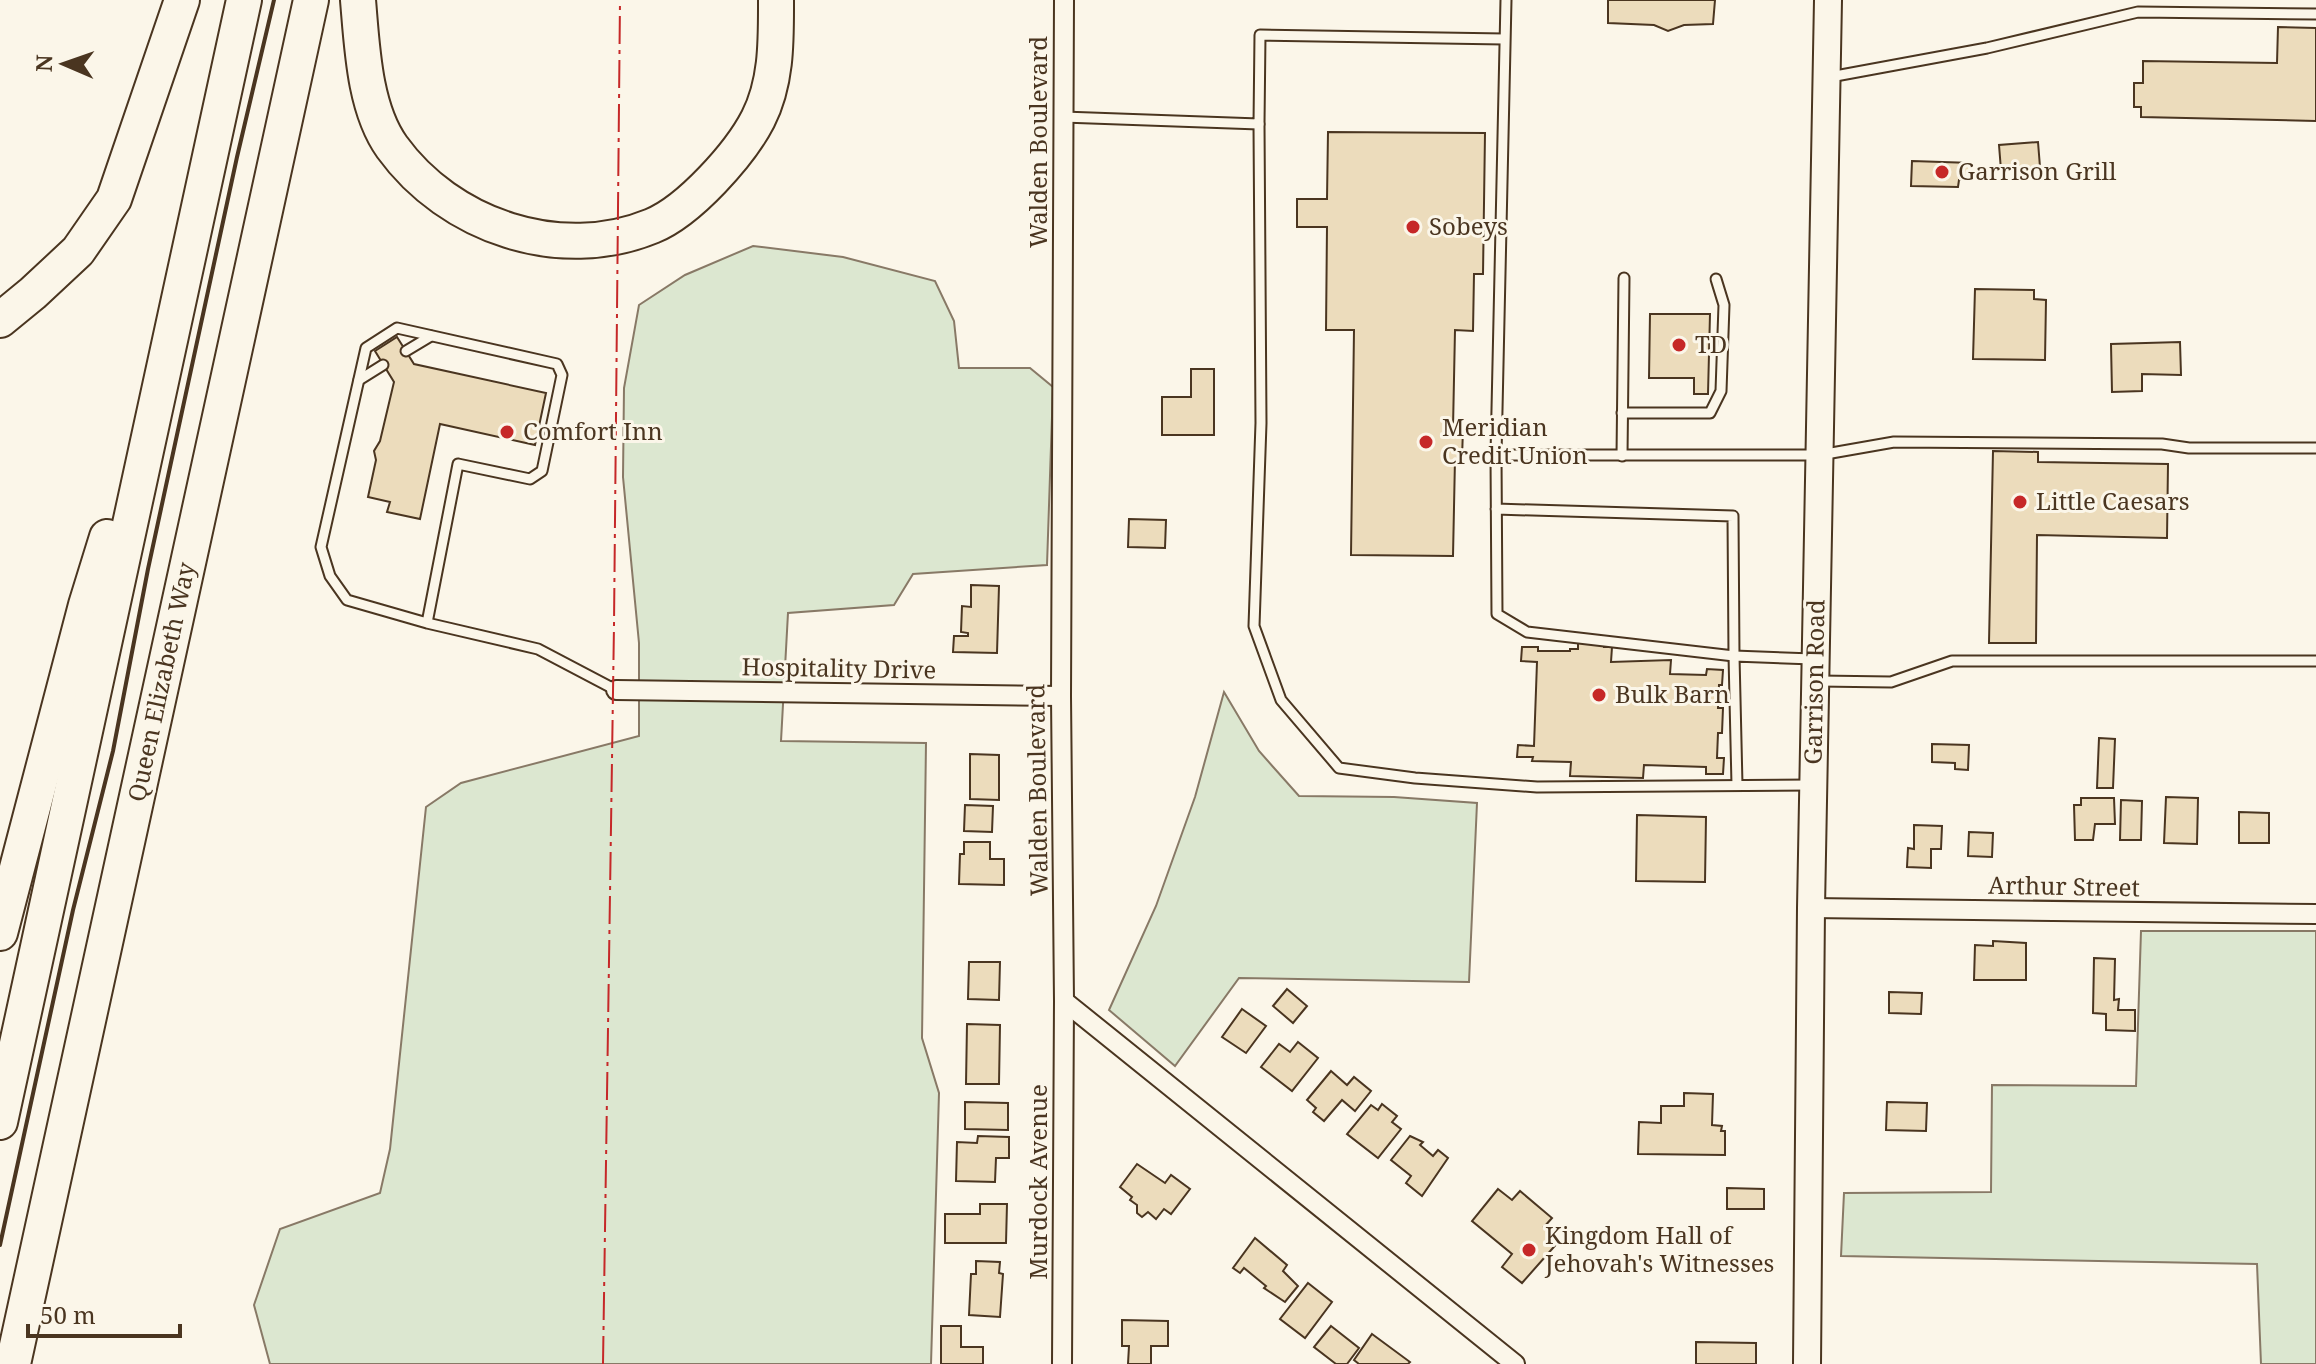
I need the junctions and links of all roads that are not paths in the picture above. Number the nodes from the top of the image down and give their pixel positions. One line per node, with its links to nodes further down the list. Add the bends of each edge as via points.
1 (182, 0): 17 (highway, via 114,199 78,251)
2 (244, 0): 16 (highway)
3 (311, 0): 41 (highway, Queen Elizabeth Way)
4 (358, 0): 8 (highway, via 370,98 391,145 429,187 459,210 500,229 549,239 606,238 654,225 700,192 732,159 759,118 774,72)
5 (1064, 0): 12 (street, Walden Boulevard)
6 (1506, 0): 10 (lane)
7 (1828, 0): 11 (main road, Garrison Road)
8 (775, 6)
9 (2316, 14): 11 (lane, via 2138,12 1987,48)
10 (1504, 39): 13 (lane, via 1260,35); 24 (lane)
11 (1826, 77): 25 (main road, Garrison Road)
12 (1063, 117): 13 (lane); 33 (street, Walden Boulevard)
13 (1259, 124): 34 (lane, via 1261,423 1254,626 1281,700 1339,768 1537,787)
14 (1624, 278): 22 (lane)
15 (1716, 279): 22 (lane, via 1724,305 1721,391 1710,413)
16 (179, 304): 38 (highway, via 86,605); 40 (highway)
17 (0, 320)
18 (431, 336): 19 (lane); 21 (lane, via 397,328 387,334 366,348); 28 (lane, via 557,364 562,375 542,471 530,479 458,464)
19 (406, 351)
20 (383, 365): 21 (lane)
21 (359, 380): 28 (lane, via 321,547 330,576 347,600)
22 (1622, 413): 26 (lane)
23 (2316, 448): 25 (lane, via 1894,442)
24 (1496, 455): 26 (lane); 27 (lane)
25 (1820, 455): 26 (lane); 31 (main road, Garrison Road)
26 (1622, 456)
27 (1496, 509): 29 (lane, via 1497,614 1527,632); 29 (lane, via 1733,516)
28 (427, 623): 32 (lane, via 538,649)
29 (1734, 656): 31 (lane); 34 (lane)
30 (2316, 661): 31 (lane, via 1952,661 1891,682)
31 (1816, 670): 35 (main road, Garrison Road)
32 (616, 690): 33 (street, Hospitality Drive)
33 (1061, 696): 39 (street, Walden Boulevard)
34 (1737, 785): 35 (lane)
35 (1813, 785): 36 (main road, Garrison Road)
36 (1811, 908): 37 (street, Arthur Street); 44 (main road, Garrison Road)
37 (2316, 914)
38 (0, 933)
39 (1064, 1001): 42 (street, Murdock Avenue); 43 (street)
40 (0, 1122)
41 (13, 1364)
42 (1062, 1364)
43 (1515, 1364)
44 (1807, 1364)

